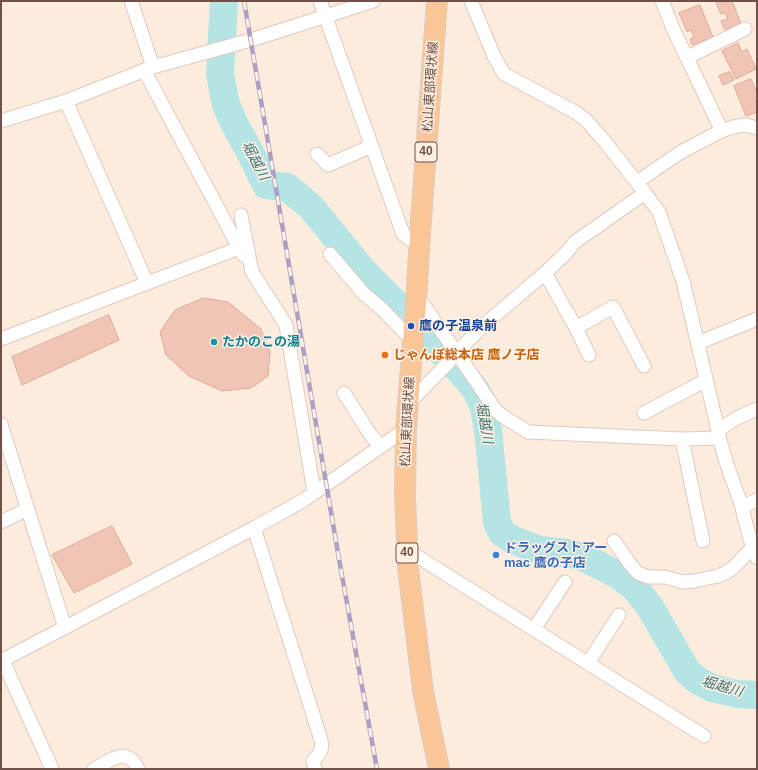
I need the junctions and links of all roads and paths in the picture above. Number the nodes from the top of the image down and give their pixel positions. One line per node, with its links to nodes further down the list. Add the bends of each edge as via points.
1 (131, 1): 10 (street)
2 (320, 1): 7 (street)
3 (373, 1): 7 (street)
4 (437, 1): 19 (main road, 松山東部環状線 / 40)
5 (471, 1): 17 (street, via 504,74 586,120)
6 (662, 1): 9 (street)
7 (325, 16): 10 (street); 15 (street)
8 (745, 29): 9 (street, via 692,55)
9 (685, 55): 14 (street)
10 (149, 68): 11 (street); 20 (street)
11 (66, 101): 12 (street); 24 (street)
12 (1, 121)
13 (757, 129): 14 (street, via 746,125)
14 (722, 131): 17 (street, via 682,152)
15 (372, 146): 16 (street, via 328,166); 19 (street, via 404,234)
16 (317, 154)
17 (641, 188): 23 (street, via 575,242); 30 (street, via 659,212 682,281)
18 (241, 215): 22 (street)
19 (419, 246): 25 (main road, 松山東部環状線 / 40)
20 (239, 248): 22 (street); 24 (street)
21 (330, 254): 28 (street, via 364,294)
22 (252, 272): 44 (street, via 286,325)
23 (545, 273): 27 (street); 31 (street, via 485,324)
24 (148, 283): 29 (street)
25 (416, 299): 28 (main road, 松山東部環状線 / 40); 31 (street)
26 (757, 319): 30 (street)
27 (576, 328): 32 (street); 33 (street, via 613,307)
28 (413, 337): 36 (main road, 松山東部環状線 / 40)
29 (1, 339)
30 (698, 343): 34 (street)
31 (456, 353): 36 (street); 42 (street, via 500,415 528,432)
32 (589, 355)
33 (644, 366)
34 (706, 380): 38 (street); 41 (street)
35 (344, 394): 43 (street)
36 (408, 404): 40 (main road, 松山東部環状線 / 40)
37 (757, 409): 41 (street, via 736,418)
38 (644, 414)
39 (1, 424): 47 (street)
40 (406, 429): 43 (street); 52 (main road, 松山東部環状線 / 40)
41 (719, 434): 42 (street); 46 (street)
42 (682, 439): 51 (street)
43 (380, 446): 44 (street)
44 (314, 492): 49 (street)
45 (757, 500): 46 (street)
46 (742, 507): 53 (street)
47 (28, 509): 48 (street); 56 (street)
48 (1, 522)
49 (254, 528): 56 (street); 64 (street, via 321,740 320,754 313,761)
50 (614, 541): 53 (street, via 638,573 683,582 718,576)
51 (703, 541)
52 (407, 550): 57 (street); 65 (main road, 松山東部環状線 / 40, via 424,691)
53 (755, 553)
54 (565, 582): 57 (street)
55 (619, 614): 59 (street)
56 (65, 628): 58 (street)
57 (534, 629): 59 (street)
58 (2, 661): 61 (street)
59 (588, 663): 60 (street)
60 (704, 736)
61 (52, 769)
62 (94, 769): 63 (street, via 118,756 131,759)
63 (138, 769)
64 (315, 769)
65 (439, 769)

